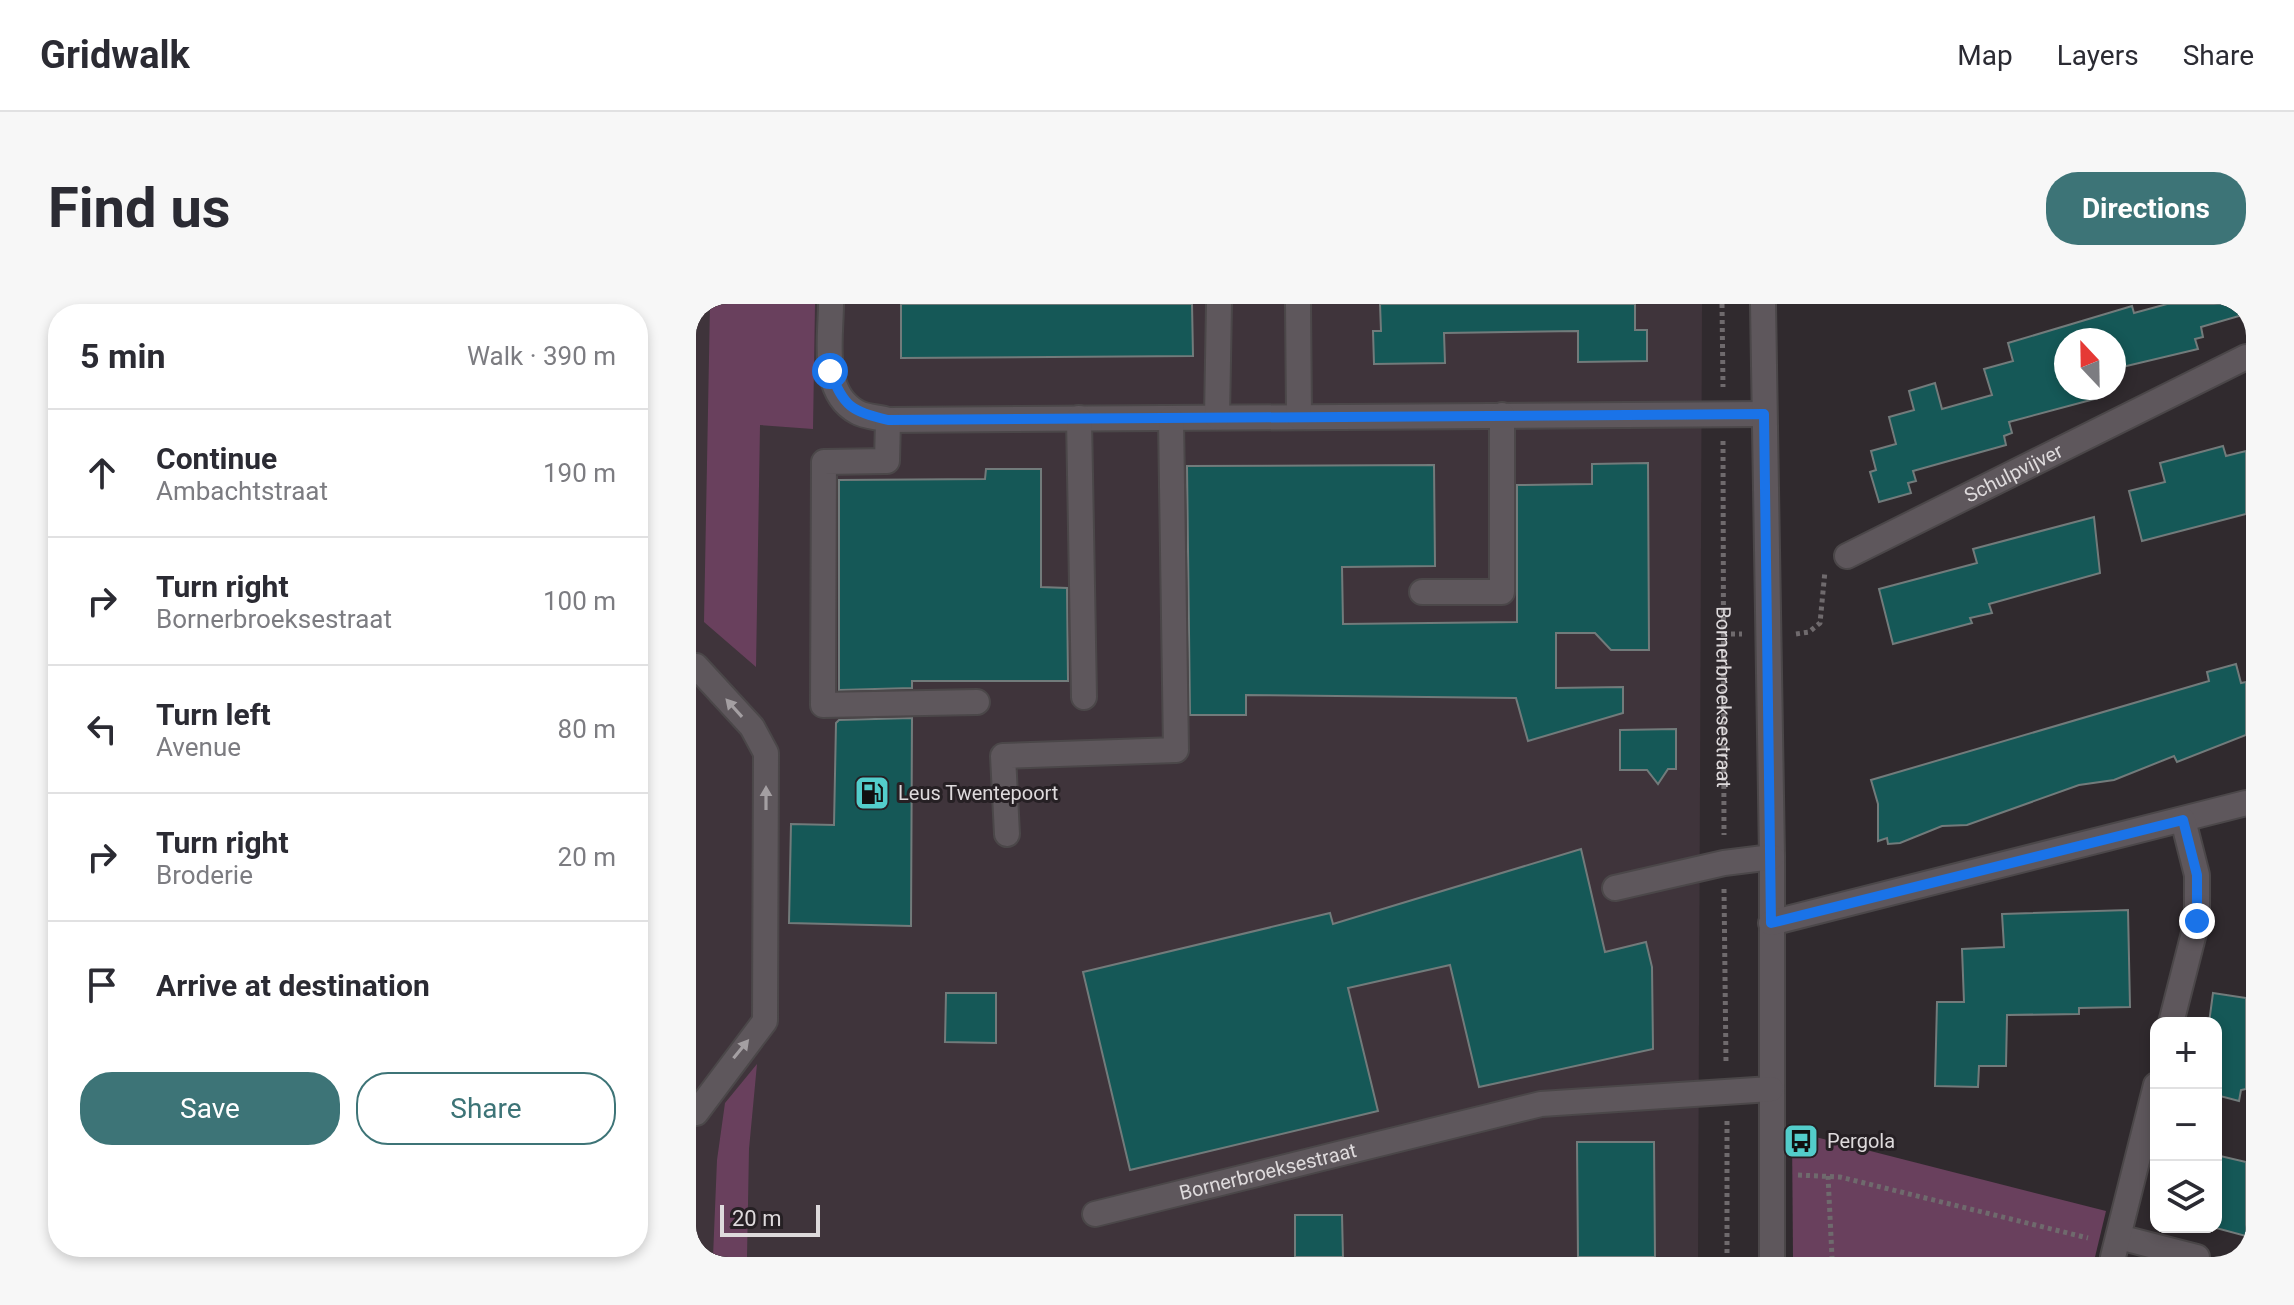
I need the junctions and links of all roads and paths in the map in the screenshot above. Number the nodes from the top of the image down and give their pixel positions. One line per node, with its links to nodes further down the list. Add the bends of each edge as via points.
1 (831, 304): 14 (street, via 830,371 840,396 857,412)
2 (1219, 304): 10 (street)
3 (1298, 304): 11 (street)
4 (1722, 304): 7 (path, Bornerbroeksestraat)
5 (1763, 304): 8 (street)
6 (2246, 357): 15 (street, Schulpvijver)
7 (1723, 414): 8 (street); 9 (street); 25 (path, Bornerbroeksestraat)
8 (1764, 414): 24 (street)
9 (1502, 415): 11 (street); 16 (street, via 1502,592)
10 (1217, 417): 11 (street); 13 (street)
11 (1299, 417)
12 (1079, 418): 13 (street); 14 (street); 19 (street)
13 (1171, 419): 23 (street, via 1176,750 1003,756)
14 (888, 420): 20 (street, via 887,461 824,462 823,705)
15 (1847, 556): 17 (path, via 1822,577)
16 (1422, 592)
17 (1823, 616)
18 (696, 666): 32 (street, one-way to 18, via 765,1021 766,753 752,727)
19 (1084, 697)
20 (977, 702)
21 (2246, 803): 22 (street)
22 (2183, 820): 27 (street); 28 (street, via 2197,875 2197,921)
23 (1007, 834)
24 (1772, 857): 25 (street); 27 (street)
25 (1724, 863): 26 (street); 31 (path, Bornerbroeksestraat)
26 (1615, 888)
27 (1771, 923): 29 (street)
28 (2173, 1017)
29 (1771, 1089): 31 (street, Bornerbroeksestraat); 33 (street)
30 (2155, 1089): 36 (street)
31 (1727, 1091): 35 (street, Bornerbroeksestraat, via 1541,1104); 37 (path, Bornerbroeksestraat)
32 (696, 1113)
33 (1772, 1174): 34 (path); 38 (street)
34 (1828, 1176): 36 (path); 39 (path)
35 (1095, 1214)
36 (2116, 1246): 40 (street)
37 (1727, 1257)
38 (1772, 1257)
39 (1832, 1257)
40 (2197, 1257)

